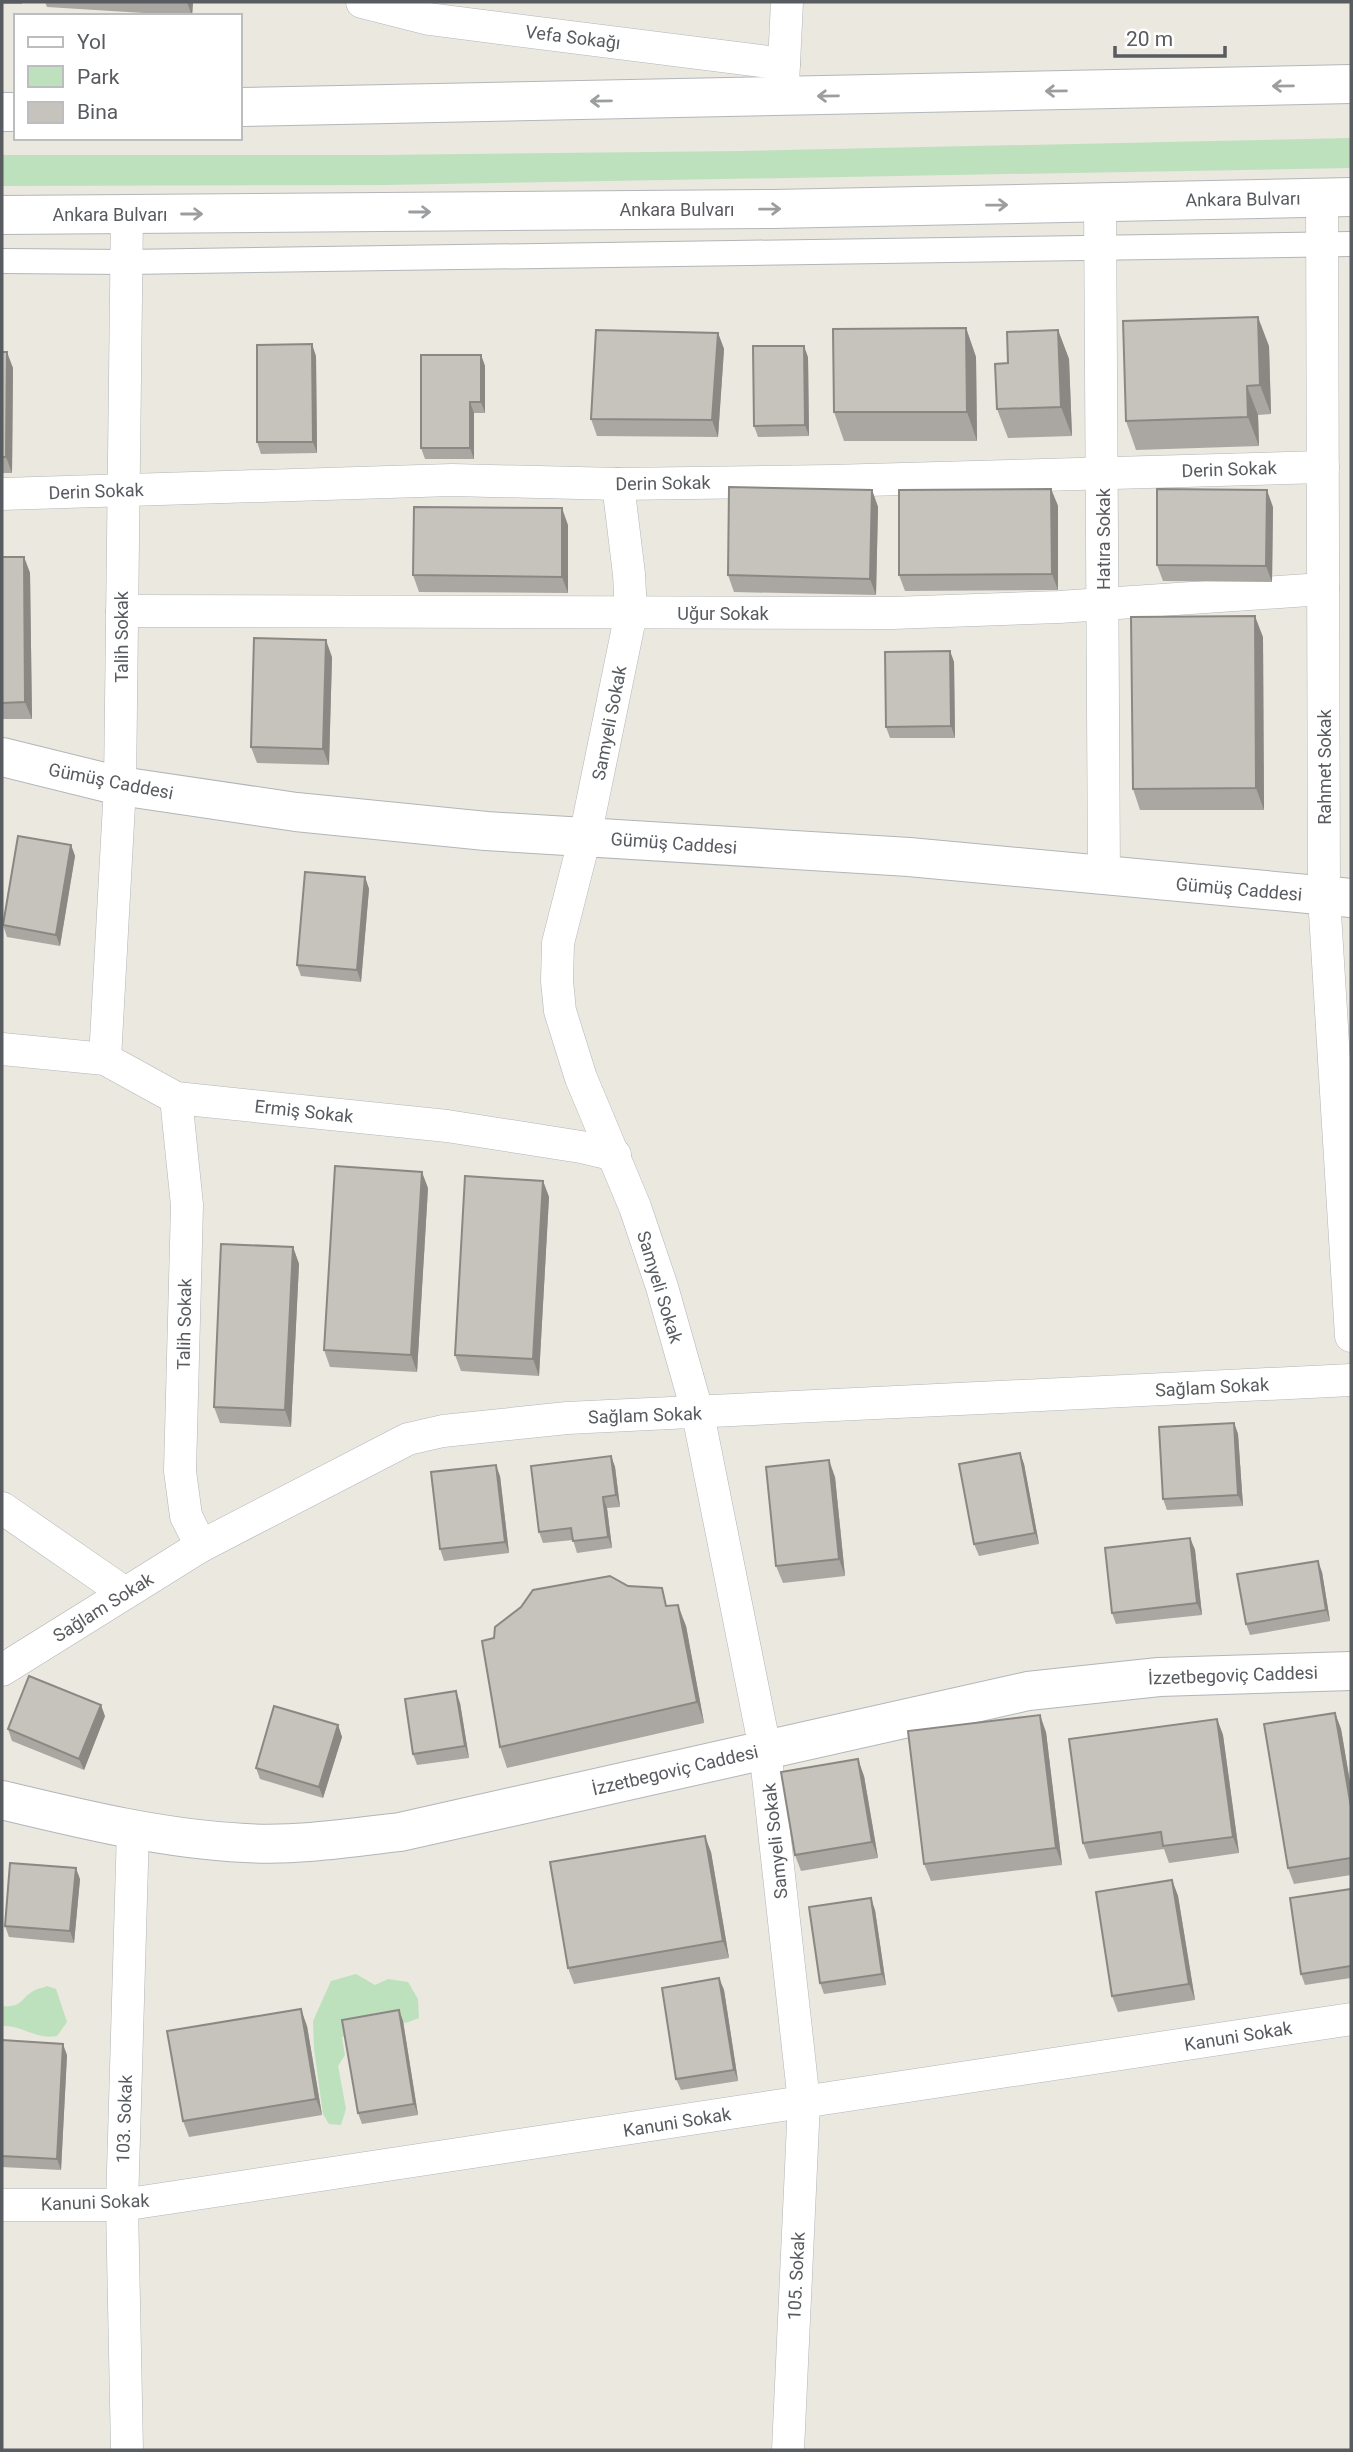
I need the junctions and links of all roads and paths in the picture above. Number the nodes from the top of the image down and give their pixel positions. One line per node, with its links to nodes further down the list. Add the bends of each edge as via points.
1 (362, 2): 3 (street, Vefa Sokağı, via 429,19)
2 (787, 2): 4 (street)
3 (499, 14): 4 (street, Vefa Sokağı)
4 (783, 81): 5 (street, one-way to 4); 6 (street, one-way to 6)
5 (1351, 84)
6 (242, 107)
7 (1336, 197): 8 (street, Ankara Bulvarı); 11 (street, Rahmet Sokak)
8 (1100, 203): 9 (street, Ankara Bulvarı, one-way to 8); 12 (street, Hatıra Sokak)
9 (127, 214): 10 (street, Ankara Bulvarı); 14 (street, Talih Sokak)
10 (2, 215)
11 (1337, 245): 12 (street); 15 (street, Rahmet Sokak)
12 (1101, 247): 14 (street); 16 (street, Hatıra Sokak)
13 (2, 261): 14 (street)
14 (126, 262): 18 (street, Talih Sokak)
15 (1323, 467): 16 (street, Derin Sokak); 20 (street, Rahmet Sokak)
16 (1102, 473): 17 (street, Derin Sokak); 21 (street, Hatıra Sokak)
17 (618, 484): 18 (street, Derin Sokak, via 452,480); 23 (street, Samyeli Sokak)
18 (123, 491): 19 (street, Derin Sokak); 22 (street, Talih Sokak)
19 (2, 494)
20 (1323, 589): 21 (street, Uğur Sokak); 28 (street, Rahmet Sokak)
21 (1103, 604): 23 (street, Uğur Sokak, via 905,613); 27 (street, Hatıra Sokak)
22 (122, 611): 23 (street, Uğur Sokak); 25 (street, Talih Sokak)
23 (631, 613): 26 (street, Samyeli Sokak)
24 (2, 757): 25 (street, Gümüş Caddesi)
25 (120, 786): 26 (street, Gümüş Caddesi, via 296,812); 30 (street, Talih Sokak)
26 (585, 837): 27 (street, Gümüş Caddesi, via 909,857); 32 (street, Samyeli Sokak, via 558,943 557,981 560,1011 581,1078)
27 (1104, 876): 28 (street, Gümüş Caddesi)
28 (1338, 897): 33 (street, Rahmet Sokak)
29 (2, 1049): 30 (street, Ermiş Sokak)
30 (105, 1059): 31 (street, Ermiş Sokak)
31 (176, 1098): 32 (street, Ermiş Sokak, via 447,1126); 38 (street, Talih Sokak, via 187,1205 180,1471 186,1516)
32 (615, 1154): 36 (street, Samyeli Sokak, via 662,1287)
33 (1346, 1161): 34 (street, Rahmet Sokak)
34 (1351, 1336)
35 (1351, 1380): 36 (street, Sağlam Sokak)
36 (698, 1413): 38 (street, Sağlam Sokak, via 567,1418 443,1430 408,1439); 42 (street, Samyeli Sokak)
37 (2, 1508): 39 (street)
38 (201, 1546): 39 (street, Sağlam Sokak)
39 (125, 1593): 40 (street, Sağlam Sokak)
40 (2, 1670)
41 (1351, 1671): 42 (street, İzzetbegoviç Caddesi, via 1159,1677 1028,1691)
42 (765, 1749): 44 (street, İzzetbegoviç Caddesi, via 400,1832 314,1842 245,1843); 46 (street, Samyeli Sokak)
43 (2, 1800): 44 (street, İzzetbegoviç Caddesi)
44 (132, 1830): 48 (street, 103. Sokak)
45 (1351, 2019): 46 (street, Kanuni Sokak)
46 (804, 2102): 48 (street, Kanuni Sokak); 50 (street, 105. Sokak)
47 (2, 2205): 48 (street, Kanuni Sokak)
48 (122, 2205): 49 (street, 103. Sokak)
49 (127, 2450)
50 (788, 2450)

